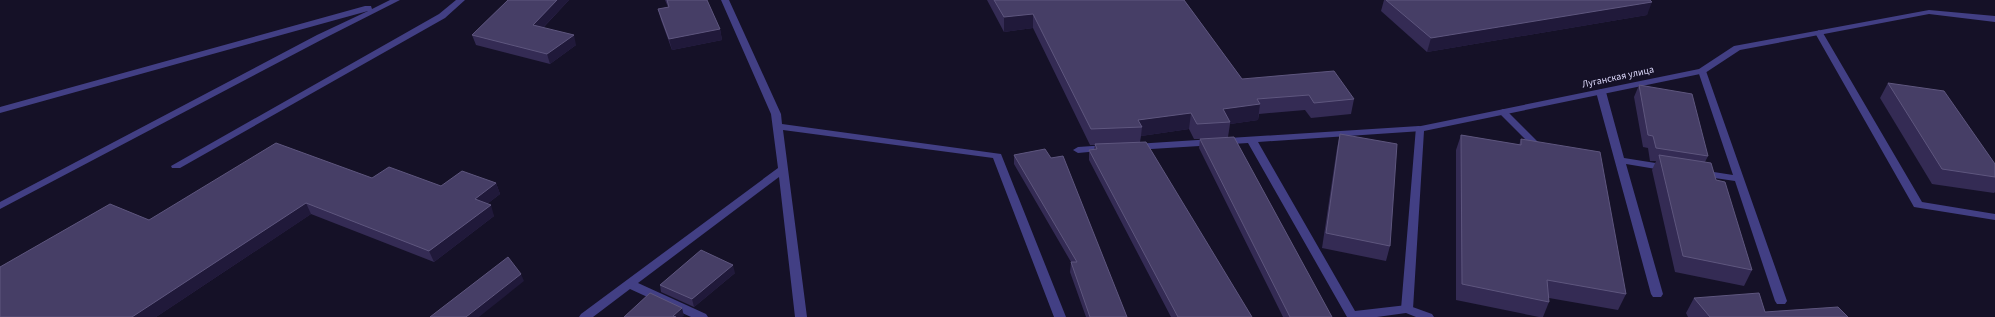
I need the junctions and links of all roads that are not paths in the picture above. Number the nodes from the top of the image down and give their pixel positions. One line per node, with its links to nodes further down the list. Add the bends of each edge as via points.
1 (395, 0): 8 (street); 19 (street)
2 (461, 0): 16 (street, via 442,16)
3 (725, 0): 10 (street, via 776,114)
4 (1995, 19): 5 (street, Луганская улица, via 1929,12)
5 (1819, 33): 6 (street, Луганская улица, via 1736,48); 20 (street, via 1918,206)
6 (1702, 71): 7 (street, Луганская улица); 18 (street)
7 (1601, 92): 9 (street, Луганская улица); 15 (street)
8 (0, 110)
9 (1503, 112): 11 (street, Луганская улица); 13 (street)
10 (778, 126): 17 (street); 28 (street, via 997,156)
11 (1419, 129): 12 (street, Луганская улица); 24 (street)
12 (1252, 140): 14 (street, Луганская улица); 24 (street, via 1352,316)
13 (1533, 142)
14 (1078, 150)
15 (1620, 160): 18 (street); 22 (street)
16 (176, 166)
17 (783, 169): 21 (street); 27 (street)
18 (1740, 179): 23 (street)
19 (0, 206)
20 (1995, 217)
21 (629, 284): 25 (street); 26 (street)
22 (1657, 294)
23 (1781, 301)
24 (1407, 309): 29 (street)
25 (585, 317)
26 (702, 317)
27 (801, 317)
28 (1060, 317)
29 (1428, 317)

